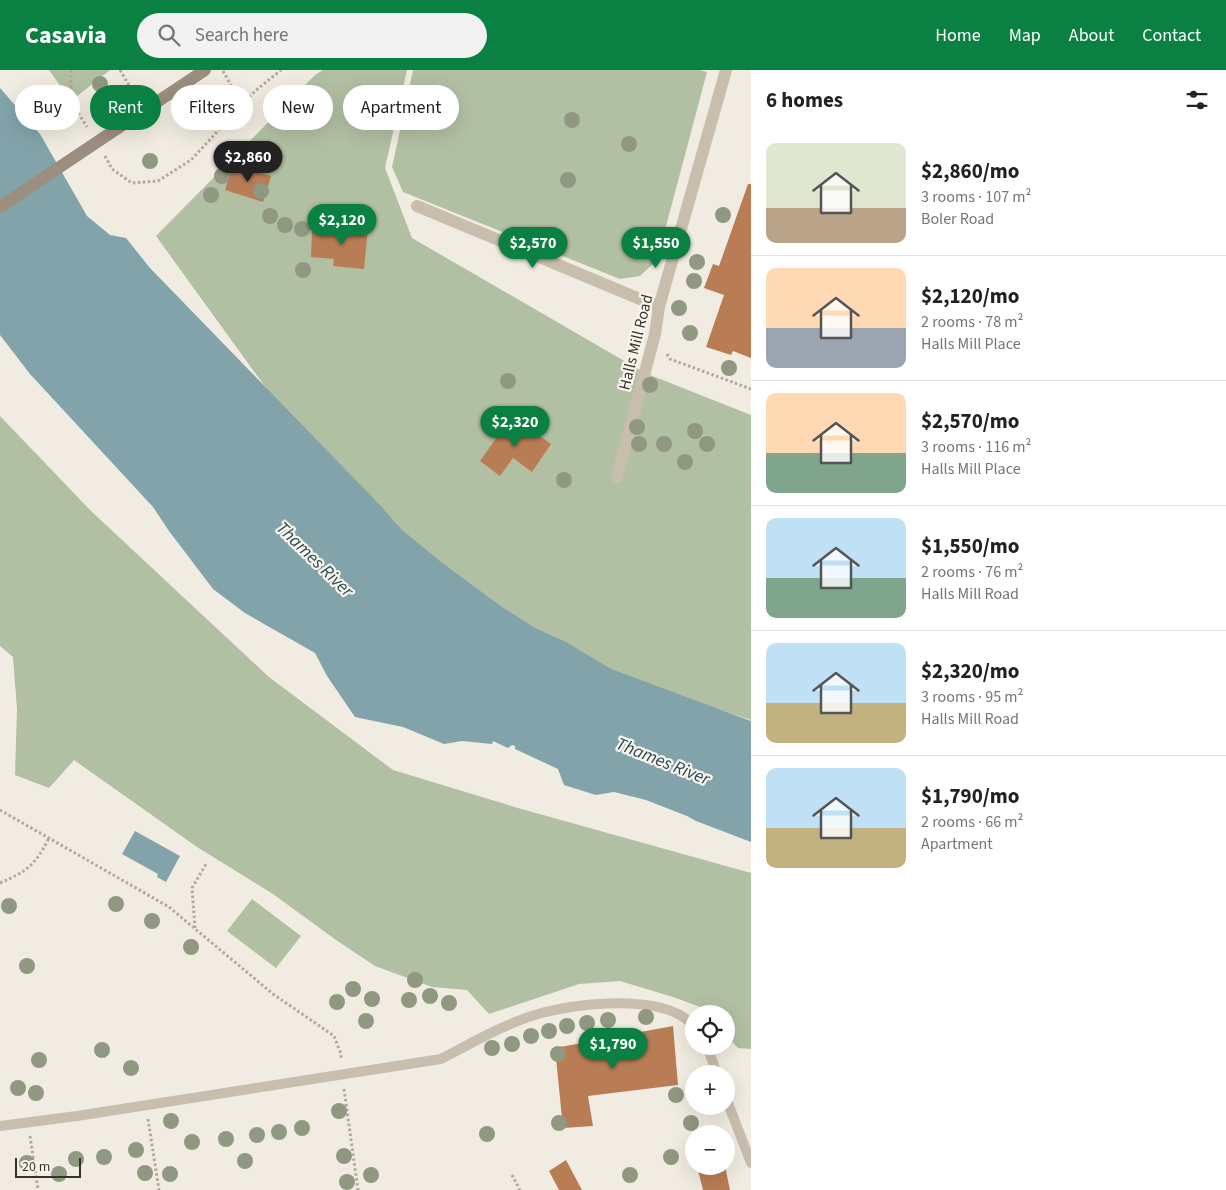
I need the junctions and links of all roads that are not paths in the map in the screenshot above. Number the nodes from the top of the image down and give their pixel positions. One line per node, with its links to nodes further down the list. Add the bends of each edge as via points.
1 (205, 70): 4 (main road, bridge)
2 (726, 70): 5 (street, Halls Mill Road)
3 (417, 206): 5 (street)
4 (0, 207)
5 (659, 307): 6 (street, Halls Mill Road)
6 (617, 477)
7 (685, 1018): 9 (lane, via 665,1008 619,1002 580,1006 537,1014 440,1059)
8 (732, 1115): 10 (lane)
9 (0, 1126)
10 (751, 1164)

